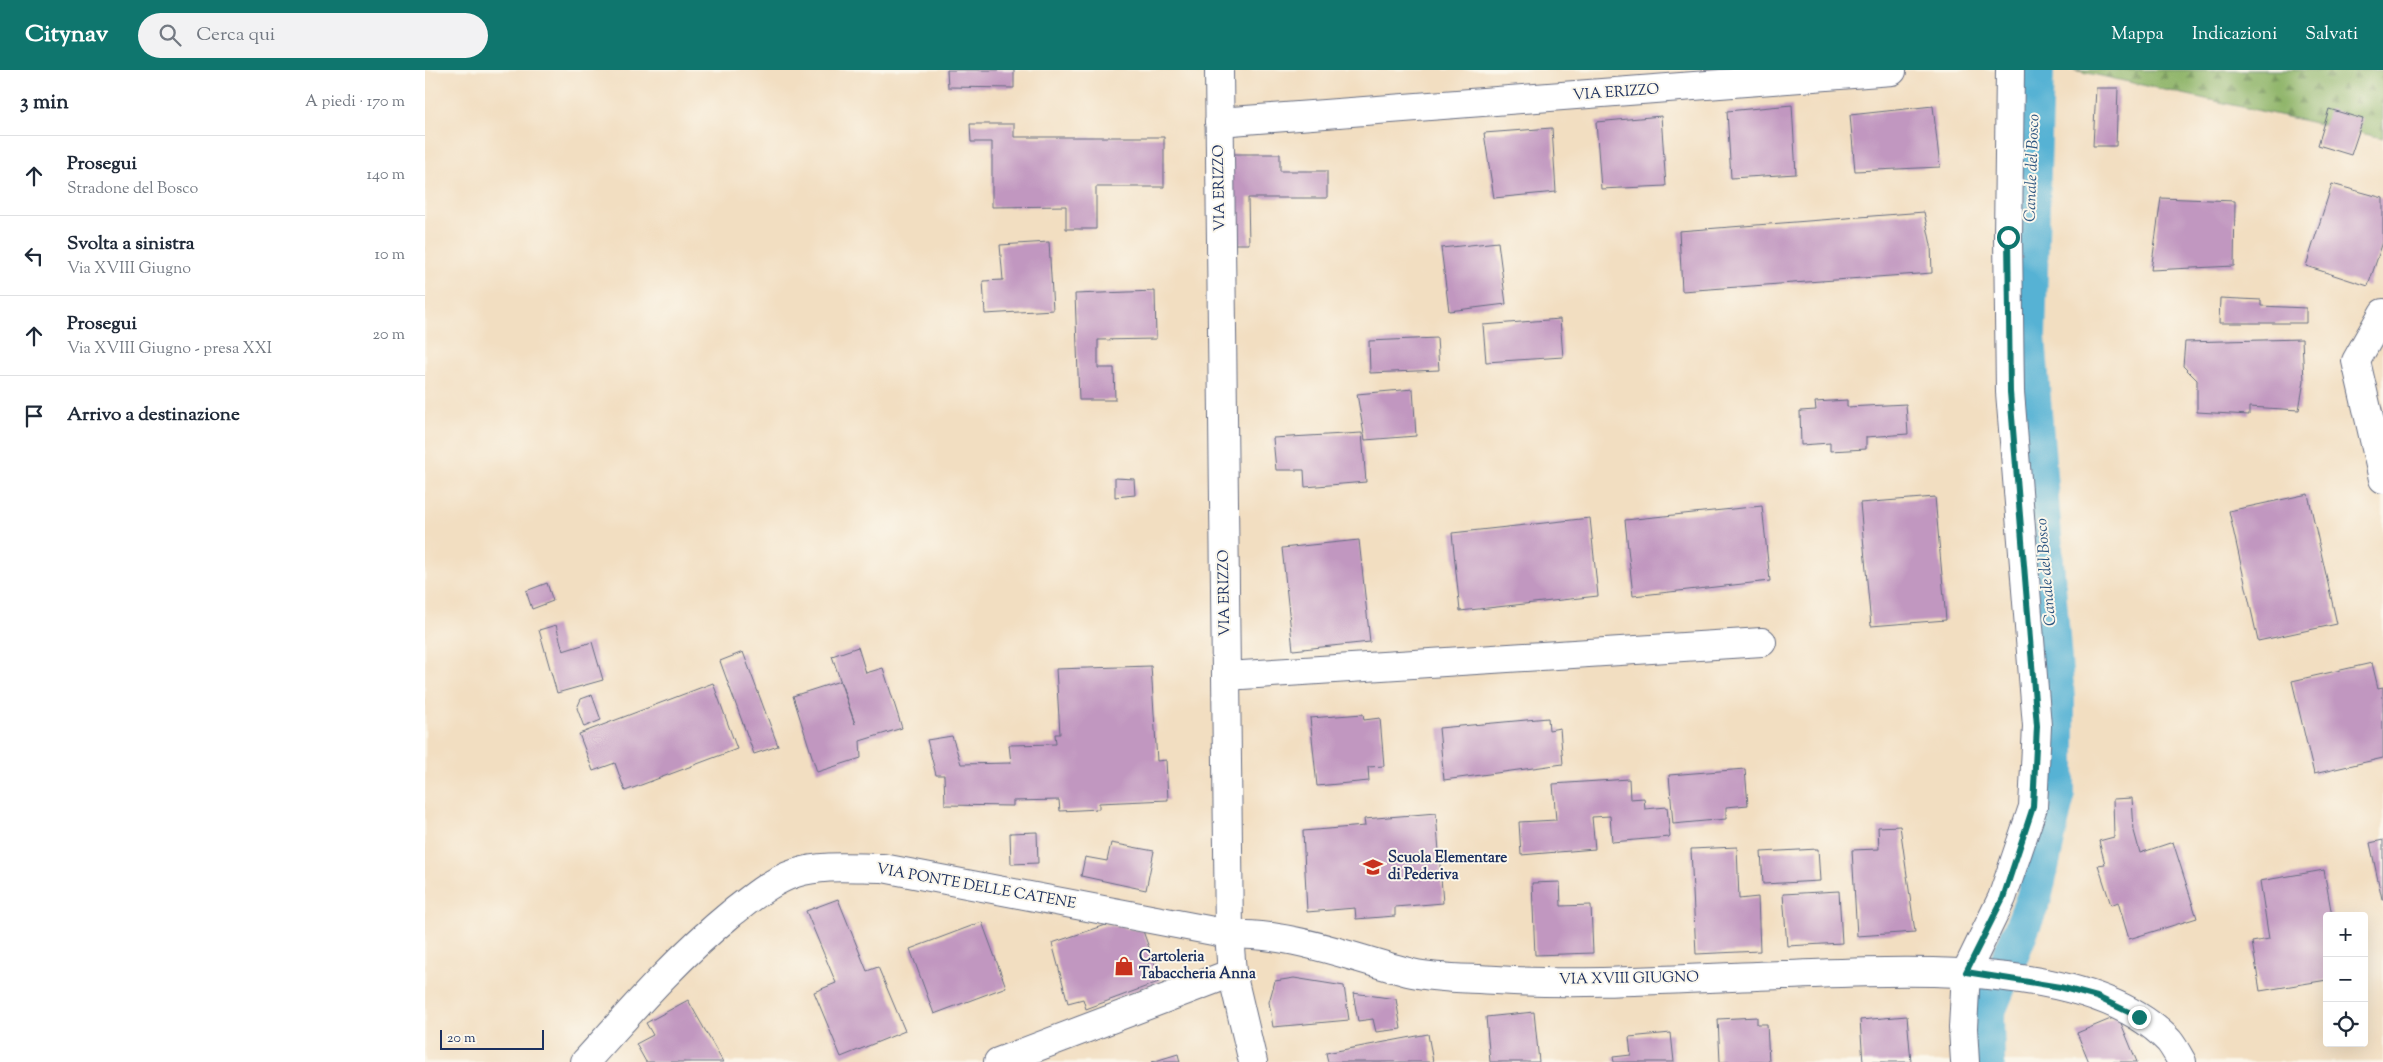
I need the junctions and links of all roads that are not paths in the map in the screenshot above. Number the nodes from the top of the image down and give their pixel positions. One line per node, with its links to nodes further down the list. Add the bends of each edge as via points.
1 (1219, 70): 4 (street, VIA ERIZZO)
2 (2011, 70): 11 (street, via 2010,392 2037,726 2033,807)
3 (1892, 71): 4 (street, VIA ERIZZO)
4 (1219, 122): 8 (street, VIA ERIZZO)
5 (2383, 312): 6 (street, via 2355,361)
6 (2383, 479)
7 (1762, 642): 8 (street)
8 (1226, 676): 9 (street, VIA ERIZZO)
9 (1229, 934): 10 (street, VIA ERIZZO); 11 (street, VIA XVIII GIUGNO, via 1277,937 1415,973 1499,980 1575,981 1872,971); 12 (street, VIA PONTE DELLE CATENE, via 883,868 797,872 768,884 715,928 660,978)
10 (1232, 973): 13 (street); 14 (street, VIA ERIZZO)
11 (1976, 973): 15 (street, via 1963,1028); 16 (street, VIA XVIII GIUGNO, via 2097,997 2139,1017 2169,1042)
12 (585, 1062)
13 (998, 1062)
14 (1253, 1062)
15 (1965, 1062)
16 (2182, 1062)

